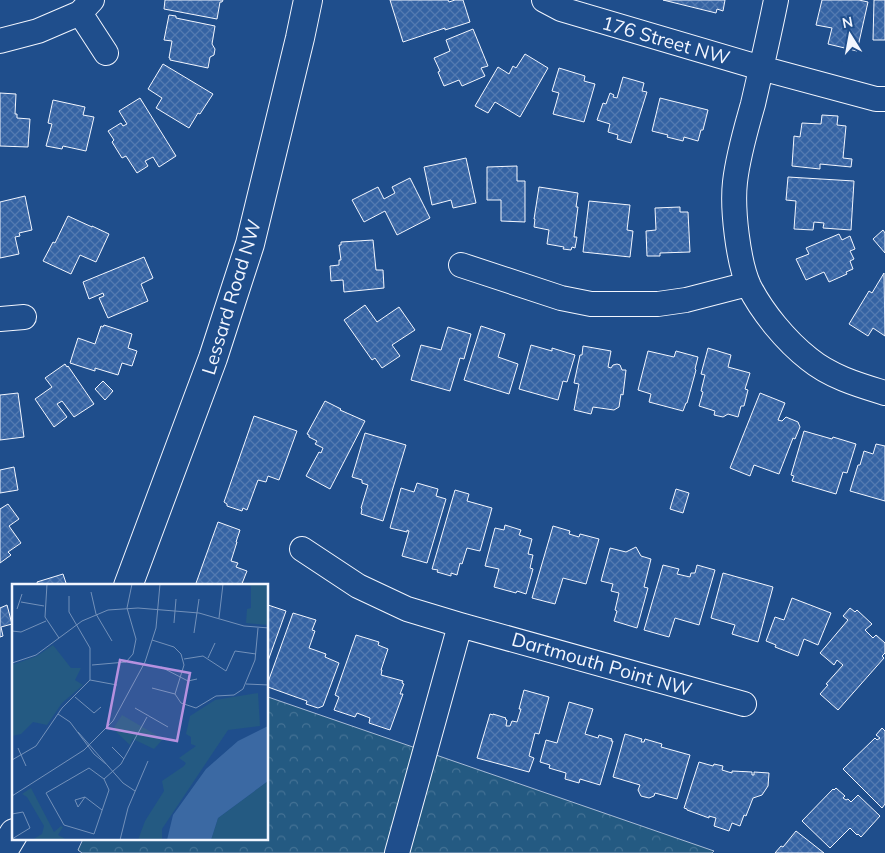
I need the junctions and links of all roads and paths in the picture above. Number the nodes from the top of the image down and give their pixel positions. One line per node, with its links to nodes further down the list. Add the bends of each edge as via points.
1 (308, 0): 15 (main road, Lessard Road NW, via 250,244 213,358)
2 (544, 0): 7 (street, 176 Street NW, via 561,9)
3 (776, 0): 7 (street)
4 (86, 7): 5 (street, via 38,30); 6 (street)
5 (0, 40)
6 (106, 52)
7 (762, 68): 8 (street, 176 Street NW); 10 (street, via 735,182 736,229)
8 (885, 100)
9 (460, 266): 10 (street, via 561,298 591,304 658,304)
10 (748, 284): 13 (street, via 772,320 810,360 841,378)
11 (24, 317): 12 (street)
12 (0, 319)
13 (885, 393)
14 (302, 549): 16 (street, Dartmouth Point NW, via 381,598)
15 (129, 584)
16 (460, 625): 17 (street, Dartmouth Point NW); 20 (street)
17 (744, 704)
18 (12, 836): 19 (main road)
19 (2, 853)
20 (397, 853)

